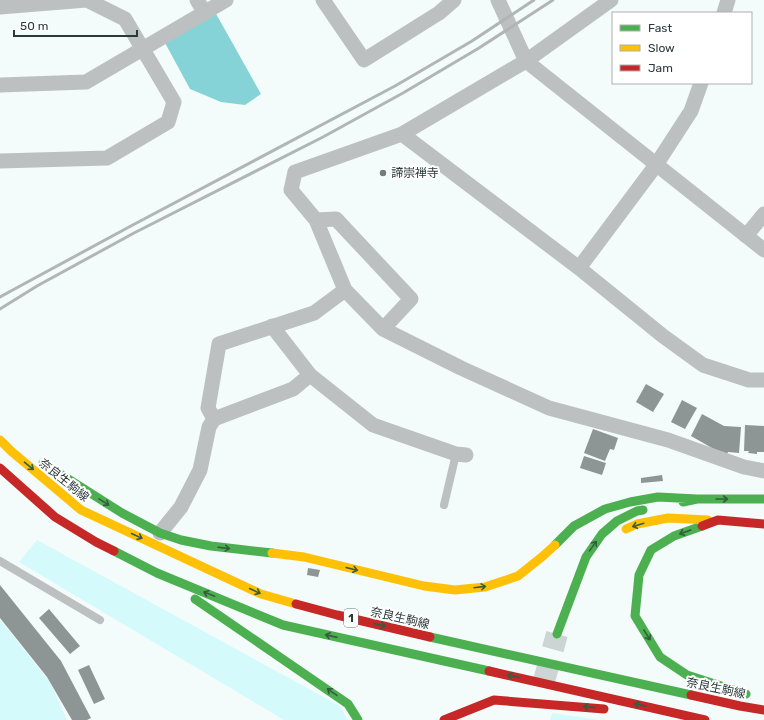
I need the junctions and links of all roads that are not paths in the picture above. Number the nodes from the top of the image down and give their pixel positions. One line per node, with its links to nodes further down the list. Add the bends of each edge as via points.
1 (226, 0): 7 (street)
2 (324, 0): 3 (street, via 364,60 439,13)
3 (454, 0)
4 (498, 0): 11 (street)
5 (611, 0): 11 (street)
6 (728, 0): 9 (street)
7 (201, 6): 10 (street)
8 (0, 7): 10 (street, via 87,0 125,19)
9 (724, 12)
10 (142, 49): 13 (street, via 86,82); 15 (street, via 174,102 168,122 107,158)
11 (526, 61): 14 (street); 16 (street)
12 (701, 84): 16 (street, via 691,111)
13 (0, 85)
14 (402, 134): 18 (street, via 295,172 291,190); 21 (street)
15 (0, 161)
16 (656, 165): 19 (street); 21 (street)
17 (764, 214): 19 (street)
18 (316, 220): 22 (street); 24 (street, via 336,219 411,299)
19 (746, 236): 20 (street)
20 (764, 250)
21 (579, 268): 26 (street, via 703,365 749,380)
22 (345, 290): 23 (street, via 314,313); 24 (street)
23 (272, 326): 25 (street); 27 (street, via 219,344 208,408)
24 (382, 329): 34 (street, via 549,408 668,440 744,467)
25 (310, 375): 27 (street, via 293,389); 31 (street, via 373,425)
26 (764, 380)
27 (214, 419): 41 (street, via 209,427 200,470 181,507)
28 (0, 436): 30 (main road)
29 (0, 440): 48 (main road, 奈良生駒線 / 1, one-way to 48, via 81,510 261,594 426,636)
30 (26, 452)
31 (461, 454): 37 (lane)
32 (39, 460): 41 (main road, one-way to 41, via 122,513)
33 (0, 468): 45 (main road, 1, via 55,517 96,542)
34 (764, 471)
35 (696, 499): 36 (main road, one-way to 36); 41 (main road, one-way to 35, via 211,546 304,557 424,586 455,590 485,587 518,576 574,526 605,509 658,497); 43 (main road, one-way to 35, via 584,577 560,634 586,557 602,534 617,521 637,511)
36 (764, 499)
37 (444, 505)
38 (718, 520): 39 (main road); 40 (main road); 42 (main road, one-way to 42, via 668,518 637,524); 47 (main road, one-way to 47, via 674,536 651,550 639,575 635,616 660,657 687,675)
39 (764, 524)
40 (764, 529)
41 (160, 533)
42 (619, 535)
43 (601, 552)
44 (0, 561): 46 (lane)
45 (157, 573): 51 (main road, one-way to 45, via 348,704); 54 (main road, 1, one-way to 45, via 283,625)
46 (100, 620)
47 (757, 696)
48 (764, 710)
49 (614, 711): 52 (main road, one-way to 52, via 494,700)
50 (637, 714): 53 (main road)
51 (358, 720)
52 (444, 720)
53 (683, 720)
54 (705, 720)

